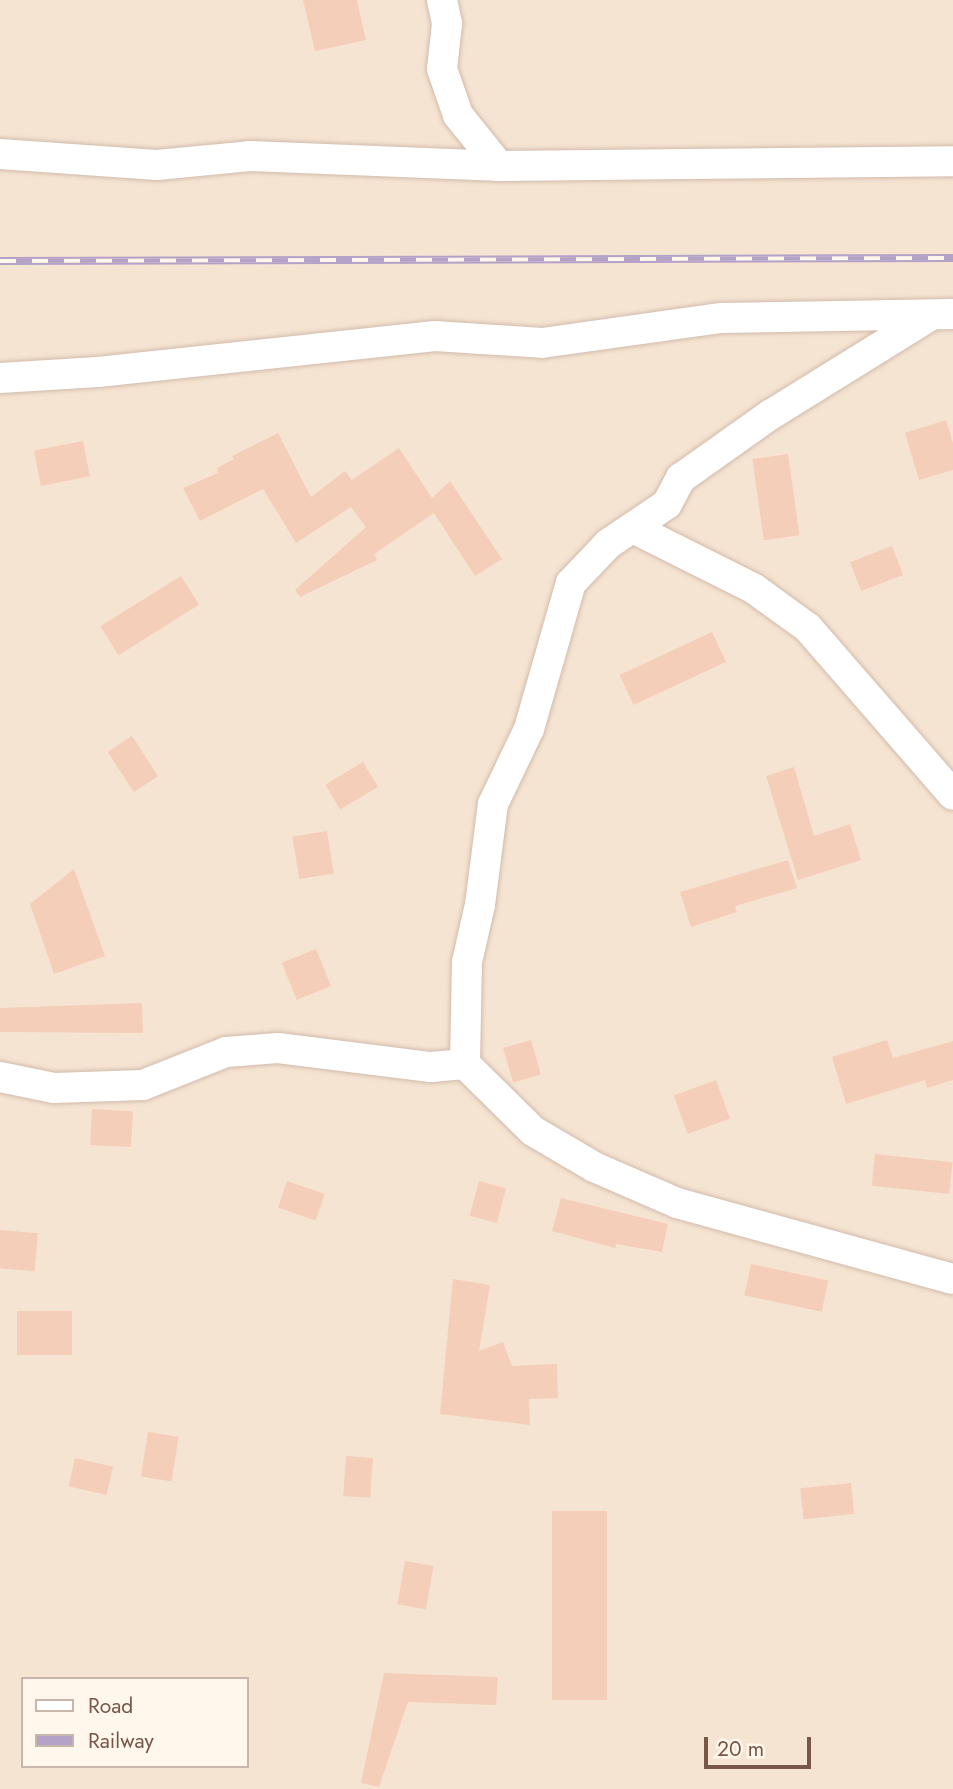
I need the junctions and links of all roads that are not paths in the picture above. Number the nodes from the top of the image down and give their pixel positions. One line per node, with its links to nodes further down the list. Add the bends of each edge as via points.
1 (442, 0): 4 (street, via 446,81 458,115)
2 (0, 154): 4 (street, via 157,165 250,156)
3 (953, 161): 4 (street)
4 (499, 166)
5 (942, 314): 6 (street, via 721,318 542,343 435,336); 7 (street, via 770,415 681,478 667,505)
6 (0, 378)
7 (632, 528): 8 (street, via 753,588 808,628); 9 (street, via 608,544 571,583 529,729 493,804 480,905 467,962)
8 (953, 795)
9 (465, 1064): 10 (street, via 431,1067 278,1048 226,1052 143,1085 54,1088); 11 (street, via 533,1131 594,1167 677,1203)
10 (0, 1077)
11 (953, 1279)

